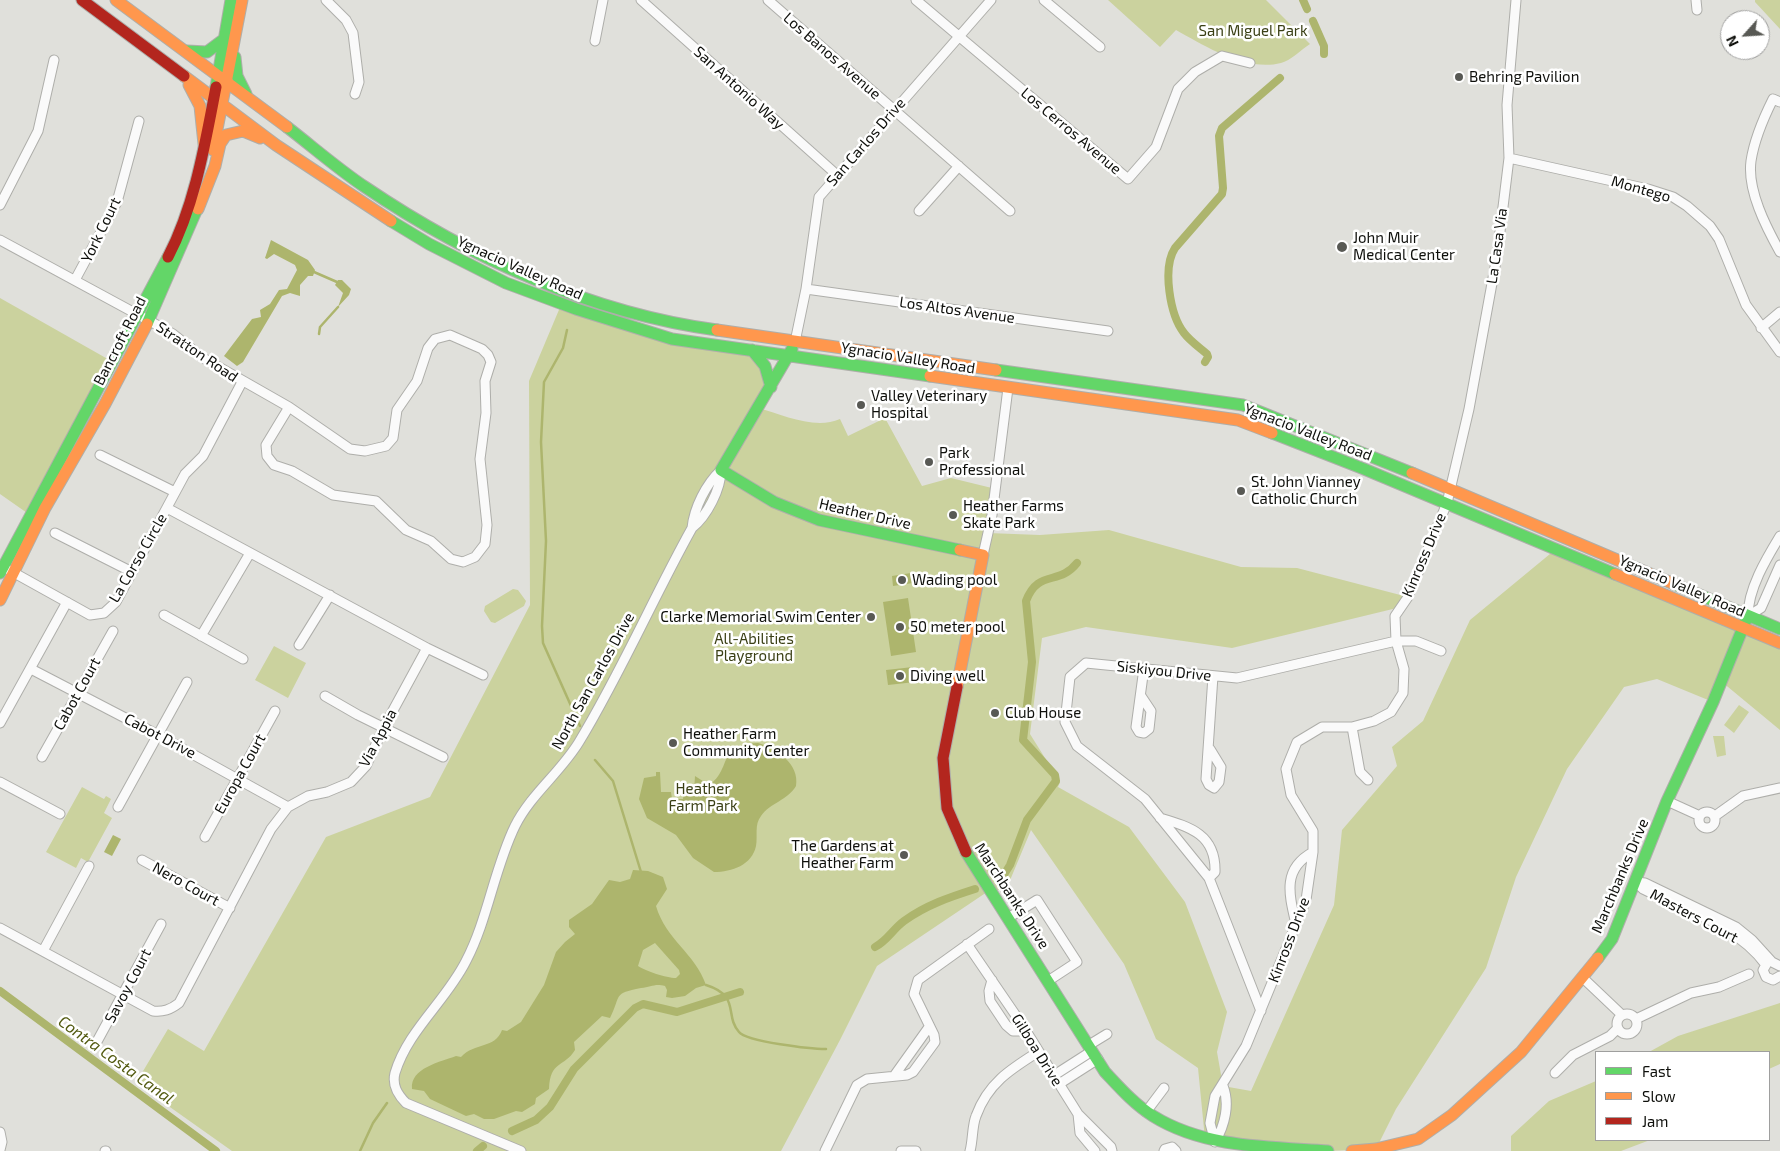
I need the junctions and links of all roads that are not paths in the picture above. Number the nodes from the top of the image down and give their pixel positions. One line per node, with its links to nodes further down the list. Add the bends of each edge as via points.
1 (82, 0): 21 (main road, Ygnacio Valley Road)
2 (116, 0): 20 (main road, Ygnacio Valley Road)
3 (231, 0): 16 (main road)
4 (242, 0): 18 (main road)
5 (326, 0): 25 (street, via 346,20 353,33 360,82)
6 (603, 0): 17 (street)
7 (641, 0): 35 (street, San Antonio Way)
8 (768, 0): 29 (street, Los Banos Avenue)
9 (916, 0): 15 (street, Los Cerros Avenue)
10 (991, 0): 15 (street, San Carlos Drive)
11 (1044, 0): 19 (street)
12 (1516, 0): 33 (street, La Casa Via, via 1507,101)
13 (1696, 0): 14 (street)
14 (1696, 10)
15 (958, 37): 23 (street, Los Cerros Avenue, via 1128,179 1156,147 1178,90 1195,72 1222,56); 29 (street, San Carlos Drive)
16 (223, 40): 20 (main road, via 212,51 199,54); 24 (main road)
17 (594, 41)
18 (233, 47): 24 (main road); 26 (main road, via 237,76)
19 (1100, 48)
20 (186, 51): 24 (main road, Ygnacio Valley Road)
21 (159, 56): 27 (main road, Ygnacio Valley Road); 31 (main road, via 199,96 204,116)
22 (54, 60): 36 (street, via 38,131)
23 (1250, 63)
24 (223, 78): 26 (main road, Ygnacio Valley Road); 27 (main road, Bancroft Road)
25 (354, 94)
26 (246, 96): 46 (main road, Ygnacio Valley Road, via 364,186 452,240 508,269 596,303)
27 (218, 101): 31 (main road, Bancroft Road); 32 (main road, Ygnacio Valley Road); 37 (main road, Bancroft Road)
28 (1780, 102): 41 (street, via 1773,99 1751,161 1760,210)
29 (894, 110): 34 (street, Los Banos Avenue); 35 (street, San Carlos Drive)
30 (139, 121): 42 (street, York Court, via 117,202)
31 (204, 144): 45 (main road, Bancroft Road, via 192,199 179,236)
32 (297, 158): 37 (main road, via 251,133 238,131 226,135); 47 (main road, Ygnacio Valley Road, via 411,232 475,267 537,296)
33 (1509, 158): 49 (street, Montego, via 1648,189 1673,197 1687,206 1710,226 1719,239 1746,305); 61 (street, La Casa Via, via 1484,334)
34 (959, 166): 38 (street); 39 (street, Los Banos Avenue)
35 (837, 175): 43 (street, San Carlos Drive, via 823,191 817,206)
36 (0, 205)
37 (198, 209): 48 (main road, Bancroft Road)
38 (919, 211)
39 (1010, 211)
40 (0, 240): 42 (street, Stratton Road)
41 (1780, 252)
42 (75, 280): 45 (street, Stratton Road)
43 (806, 289): 50 (street, Los Altos Avenue); 51 (street, San Carlos Drive)
44 (1780, 312): 49 (street)
45 (138, 314): 48 (street, Stratton Road); 70 (main road, Bancroft Road)
46 (640, 315): 47 (main road, via 634,323 603,314); 51 (main road, Ygnacio Valley Road, via 693,327)
47 (593, 316): 52 (main road, Ygnacio Valley Road, via 672,338)
48 (149, 320): 55 (street, Stratton Road); 72 (main road, Bancroft Road, via 45,508)
49 (1761, 328): 53 (street, Montego)
50 (1108, 331)
51 (795, 342): 54 (main road, North San Carlos Drive); 61 (main road, Ygnacio Valley Road, via 1243,405)
52 (752, 350): 54 (main road, Ygnacio Valley Road); 56 (main road, via 761,357)
53 (1780, 352)
54 (790, 356): 56 (main road, North San Carlos Drive); 57 (main road, Ygnacio Valley Road)
55 (242, 382): 58 (street, Stratton Road); 62 (street, La Corso Circle, via 203,456 185,474)
56 (771, 387): 60 (main road, North San Carlos Drive)
57 (1008, 388): 63 (main road, Ygnacio Valley Road, via 1238,420); 68 (street, Marchbanks Drive, via 995,497)
58 (290, 407): 58 (street, Stratton Road, via 266,446 267,456 274,465 292,471 333,495 376,501 406,530 431,541 444,556 456,562 469,561 483,549 487,525 480,459 486,414 485,381 491,362 482,349 456,336 435,340 428,348 412,390 397,410 393,438 377,450 350,448)
59 (100, 455): 62 (street)
60 (721, 470): 68 (main road, Heather Drive, via 774,502 819,520); 158 (street, North San Carlos Drive, via 713,478 693,516 692,528 579,742 524,808 506,846 474,946 454,981 409,1042 395,1073 396,1089 406,1103)
61 (1450, 489): 63 (street, Kinross Drive); 77 (main road, Ygnacio Valley Road)
62 (175, 492): 64 (street, La Corso Circle)
63 (1446, 503): 78 (main road, Ygnacio Valley Road); 82 (street, Kinross Drive, via 1408,597 1395,616)
64 (167, 508): 67 (street); 71 (street, La Corso Circle)
65 (55, 532): 71 (street)
66 (1780, 536): 77 (street, via 1748,603)
67 (250, 553): 73 (street); 81 (street)
68 (983, 555): 122 (main road, Marchbanks Drive, via 943,758 947,808 963,849)
69 (1780, 565): 77 (street, via 1761,608)
70 (1, 568): 72 (street, La Corso Circle)
71 (132, 572): 75 (street, La Corso Circle, via 116,602 104,613 90,615)
72 (14, 574): 74 (main road, Bancroft Road); 75 (street, La Corso Circle)
73 (330, 595): 84 (street); 85 (street)
74 (0, 600)
75 (67, 602): 88 (street)
76 (164, 615): 81 (street)
77 (1748, 616): 78 (main road, Marchbanks Drive); 79 (main road, Ygnacio Valley Road)
78 (1743, 628): 83 (main road, Ygnacio Valley Road); 108 (main road, Marchbanks Drive)
79 (1780, 629)
80 (113, 631): 93 (street, Cabot Court)
81 (201, 636): 87 (street)
82 (1396, 641): 86 (street, Siskiyou Drive, via 1416,641); 91 (street, Siskiyou Drive, via 1237,678); 99 (street, Kinross Drive, via 1404,669 1403,692 1391,712)
83 (1780, 643)
84 (300, 645)
85 (427, 648): 90 (street); 98 (street, Via Appia)
86 (1441, 651)
87 (243, 659)
88 (31, 668): 93 (street, Cabot Drive); 97 (street)
89 (1144, 668): 91 (street, Siskiyou Drive); 95 (street); 114 (street, Siskiyou Drive, via 1086,663 1070,677 1065,722 1076,746 1146,799)
90 (483, 675)
91 (1213, 676): 101 (street)
92 (187, 682): 100 (street)
93 (77, 692): 100 (street, Cabot Drive); 102 (street, Cabot Court)
94 (326, 696): 98 (street)
95 (1141, 696)
96 (275, 711): 104 (street, Europa Court)
97 (0, 722)
98 (384, 727): 103 (street); 110 (street, Via Appia, via 366,766 351,782 308,796)
99 (1352, 727): 105 (street, via 1360,772); 116 (street, Kinross Drive, via 1322,727 1297,742 1286,769 1291,795 1313,831)
100 (158, 735): 104 (street, Cabot Drive); 109 (street)
101 (1210, 749)
102 (42, 757)
103 (443, 758)
104 (238, 779): 110 (street, Cabot Drive); 115 (street, Europa Court)
105 (1368, 780)
106 (0, 782): 111 (street)
107 (1780, 788): 113 (street, via 1743,796)
108 (1668, 801): 112 (street); 120 (main road, Marchbanks Drive)
109 (118, 807)
110 (288, 807): 121 (street, Via Appia, via 271,828)
111 (60, 814)
112 (1700, 816): 113 (street, via 1709,811); 113 (street, via 1700,823 1708,828 1714,824)
113 (1715, 816)
114 (1160, 818): 119 (street, Siskiyou Drive); 119 (street, via 1190,827 1209,843 1215,859 1215,872)
115 (205, 838)
116 (1313, 852): 124 (street, Kinross Drive, via 1306,900); 124 (street, via 1297,863 1289,885)
117 (142, 860): 121 (street, Nero Court)
118 (89, 866): 128 (street)
119 (1209, 878): 136 (street, Siskiyou Drive)
120 (1636, 882): 129 (street, Masters Court, via 1645,883 1736,927); 131 (street, Masters Court, via 1643,889 1745,942 1766,965 1763,970 1766,977 1774,980); 132 (main road, Marchbanks Drive, via 1612,939)
121 (230, 908): 135 (street, Via Appia, via 174,1007 153,1011)
122 (1008, 918): 134 (main road, Marchbanks Drive); 134 (street, via 1037,900 1078,962)
123 (161, 924): 135 (street, Savoy Court)
124 (1296, 924): 136 (street, Kinross Drive)
125 (0, 928): 128 (street, Via Appia)
126 (989, 929): 127 (street)
127 (967, 944): 133 (street, Gilboa Drive); 139 (street, via 916,983 914,994)
128 (43, 950): 135 (street, Via Appia)
129 (1780, 966)
130 (1749, 974): 138 (street, via 1719,987 1691,993)
131 (1780, 976)
132 (1583, 978): 137 (street); 157 (main road, Marchbanks Drive, via 1521,1052 1452,1115 1418,1139)
133 (992, 980): 141 (street, Gilboa Drive); 141 (street, via 990,1001 1013,1031)
134 (1048, 981): 145 (main road, Marchbanks Drive)
135 (123, 994): 143 (street, Savoy Court)
136 (1261, 1011): 150 (street, Kinross Drive)
137 (1622, 1015): 138 (street, via 1629,1014); 140 (street)
138 (1636, 1019): 140 (street, via 1637,1025 1632,1032 1623,1033)
139 (929, 1027): 147 (street); 147 (street, via 935,1042 917,1069 907,1075)
140 (1618, 1028): 146 (street, via 1610,1036 1573,1055)
141 (1026, 1031): 144 (street, Gilboa Drive)
142 (1107, 1034): 145 (street)
143 (94, 1047)
144 (1038, 1052): 148 (street, Gilboa Drive); 162 (street, via 994,1084 976,1116)
145 (1093, 1052): 148 (street); 149 (street); 152 (main road, Marchbanks Drive, via 1114,1083)
146 (1555, 1073)
147 (894, 1076): 159 (street, via 867,1079 857,1085)
148 (1053, 1076): 149 (street, Gilboa Drive)
149 (1059, 1084): 153 (street, Gilboa Drive)
150 (1223, 1086): 155 (street, via 1227,1097 1223,1129); 155 (street, Kinross Drive, via 1215,1096 1210,1123)
151 (1164, 1088): 152 (street)
152 (1146, 1112): 155 (main road, Marchbanks Drive, via 1164,1124)
153 (1078, 1114): 163 (street, via 1080,1133); 164 (street, Gilboa Drive)
154 (0, 1132): 156 (street)
155 (1215, 1146): 167 (main road, Marchbanks Drive)
156 (0, 1150)
157 (1376, 1150): 168 (main road, Marchbanks Drive)
158 (521, 1151)
159 (825, 1151)
160 (901, 1151): 161 (street)
161 (916, 1151)
162 (970, 1151)
163 (1096, 1151)
164 (1112, 1151)
165 (1164, 1151): 166 (street, via 1172,1148)
166 (1176, 1151)
167 (1328, 1151)
168 (1352, 1151)

